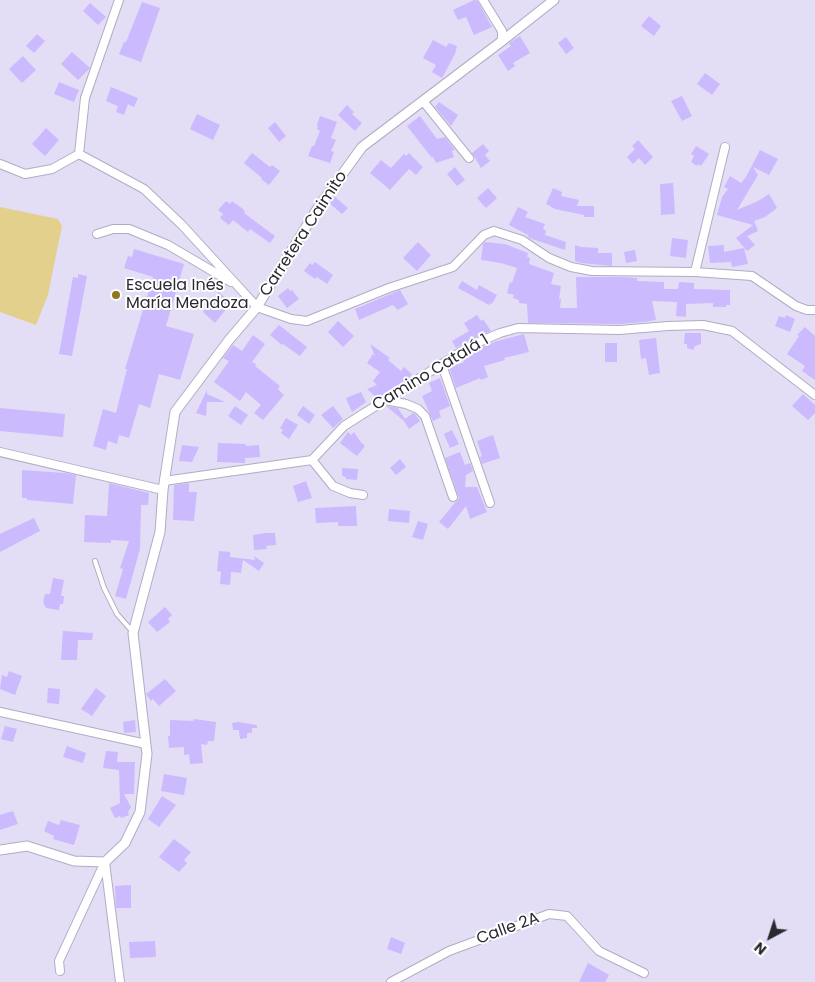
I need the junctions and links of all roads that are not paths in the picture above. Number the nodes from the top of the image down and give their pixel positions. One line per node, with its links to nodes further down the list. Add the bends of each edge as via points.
1 (120, 0): 7 (street, via 85,98)
2 (484, 0): 4 (street, via 502,31)
3 (554, 0): 4 (street, Carretera Caimito)
4 (502, 41): 5 (street, Carretera Caimito)
5 (423, 102): 8 (street); 13 (street, Carretera Caimito, via 362,147 318,209)
6 (725, 147): 11 (street)
7 (79, 154): 9 (street, via 52,169 26,174); 12 (street, via 144,189)
8 (469, 158)
9 (0, 164)
10 (97, 234): 12 (street, via 129,229 168,245)
11 (695, 272): 13 (street, via 592,271 571,267 549,258 522,240 494,231 484,235 453,267 307,321); 14 (street, via 752,276 796,306)
12 (239, 287): 13 (street)
13 (257, 307): 20 (street, Carretera Caimito, via 175,412)
14 (815, 310)
15 (442, 365): 16 (street, Camino Catalá 1, via 472,345 518,328 619,330 703,325 732,331); 17 (street, Camino Catalá 1); 23 (street)
16 (815, 395)
17 (385, 400): 19 (street, Camino Catalá 1, via 344,426); 22 (street, via 418,408 425,416)
18 (0, 452): 20 (street)
19 (312, 460): 20 (street); 21 (street, via 333,486)
20 (164, 486): 25 (street, Carretera Caimito, via 160,532)
21 (363, 495)
22 (453, 497)
23 (490, 503)
24 (95, 561): 25 (lane, via 117,614)
25 (133, 633): 27 (street, Carretera Caimito)
26 (0, 712): 27 (street)
27 (146, 744): 29 (street, Carretera Caimito, via 140,812 125,842)
28 (0, 850): 29 (street, via 27,846 74,861)
29 (105, 862): 30 (street, via 59,961); 32 (street)
30 (60, 971)
31 (644, 973): 33 (street, Calle 2A, via 599,951 567,916 549,914 449,951)
32 (120, 982)
33 (391, 982)

